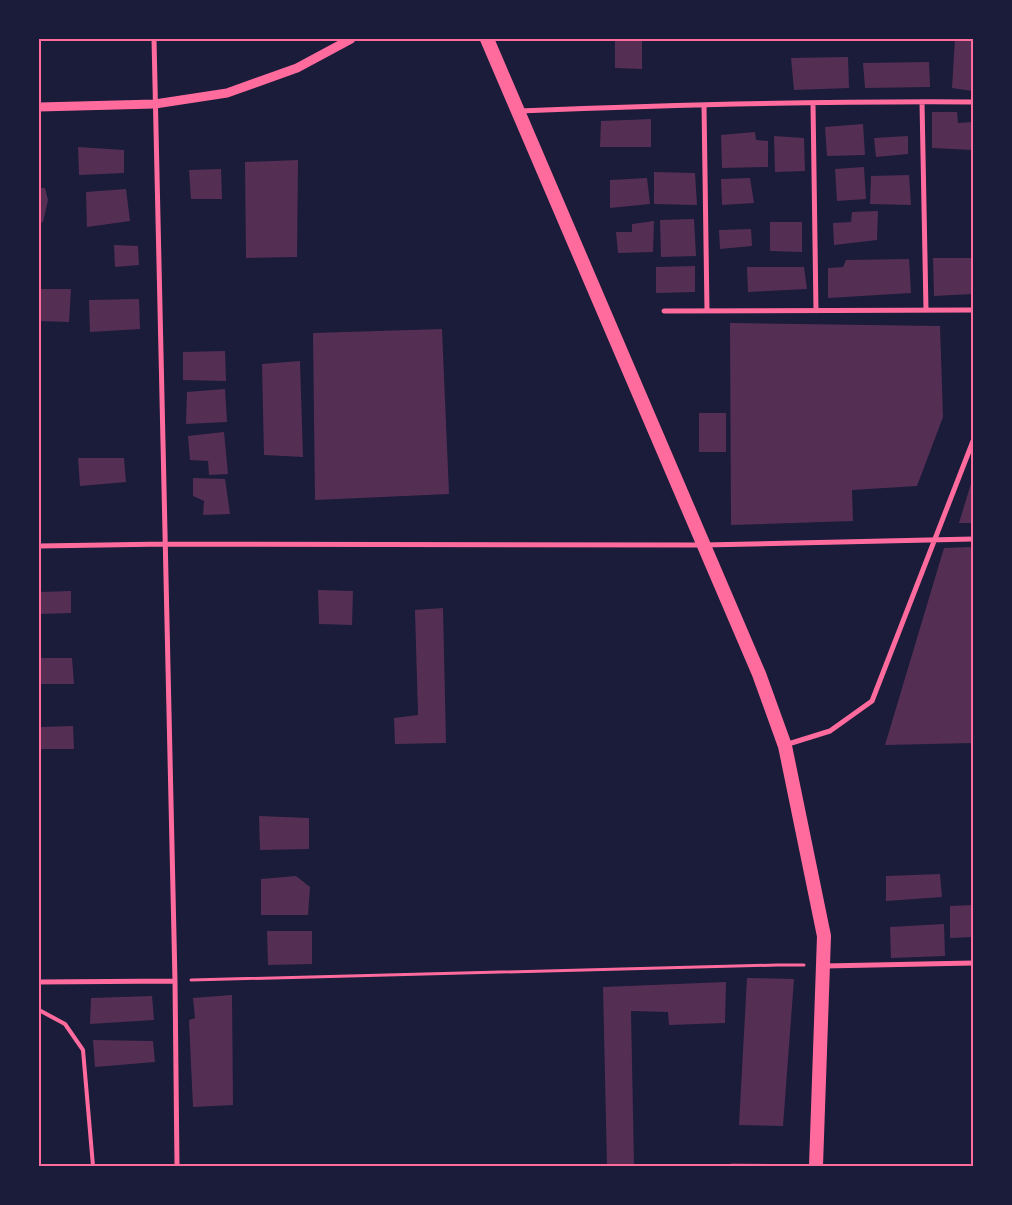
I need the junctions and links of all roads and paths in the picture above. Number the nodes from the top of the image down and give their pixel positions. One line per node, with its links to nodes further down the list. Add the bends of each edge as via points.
1 (154, 39): 7 (street)
2 (351, 39): 7 (street, via 297,68 227,93)
3 (487, 39): 10 (highway)
4 (922, 102): 5 (street); 6 (street); 12 (street)
5 (973, 102)
6 (813, 103): 8 (street); 11 (street)
7 (155, 104): 9 (street); 19 (street)
8 (704, 105): 10 (street); 15 (street)
9 (39, 107)
10 (519, 111): 20 (highway)
11 (816, 310): 12 (street); 15 (street)
12 (926, 310): 13 (street)
13 (973, 310)
14 (664, 311): 15 (street)
15 (707, 311)
16 (973, 441): 18 (street)
17 (973, 539): 18 (street)
18 (934, 540): 20 (street); 22 (street, via 872,701 830,731)
19 (166, 544): 20 (street); 21 (street); 25 (street)
20 (704, 545): 22 (highway, via 759,674)
21 (39, 546)
22 (785, 746): 24 (highway, via 824,936)
23 (973, 964): 24 (street)
24 (823, 966): 25 (path); 30 (highway)
25 (175, 981): 26 (street); 29 (street)
26 (39, 982)
27 (39, 1010): 28 (lane, via 65,1024 83,1050)
28 (93, 1166)
29 (177, 1166)
30 (816, 1166)

